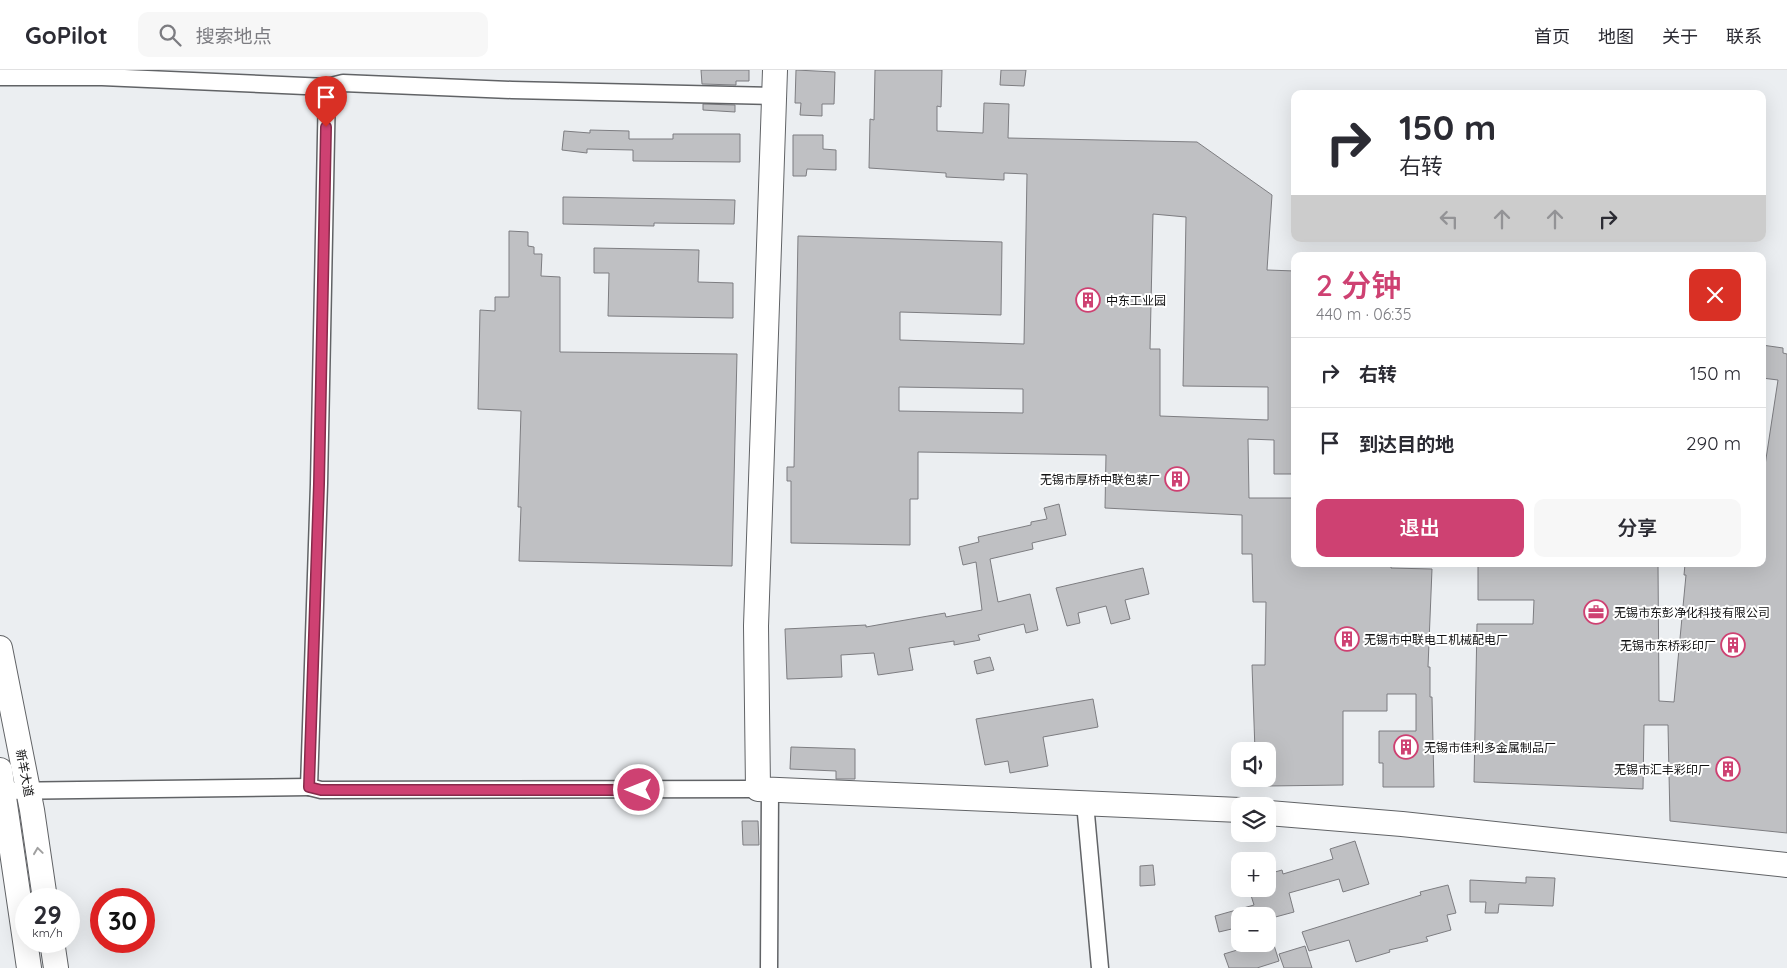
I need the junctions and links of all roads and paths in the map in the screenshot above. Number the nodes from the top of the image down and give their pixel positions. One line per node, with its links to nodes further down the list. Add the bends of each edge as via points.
1 (775, 70): 4 (street)
2 (0, 77): 3 (street, via 102,77)
3 (327, 87): 4 (street, via 343,83); 7 (street)
4 (774, 96): 8 (street, via 756,626)
5 (0, 648): 9 (street, 新羊大道)
6 (1, 784): 9 (street); 16 (street, 新羊大道)
7 (309, 787): 8 (street, via 321,790); 9 (street)
8 (764, 790): 10 (street); 18 (street)
9 (29, 791): 14 (street, 新羊大道, one-way to 9)
10 (1085, 803): 11 (street); 19 (street)
11 (1231, 810)
12 (1276, 814): 13 (street)
13 (1787, 865)
14 (44, 888)
15 (54, 953): 17 (street)
16 (29, 968)
17 (56, 968)
18 (769, 968)
19 (1100, 968)

